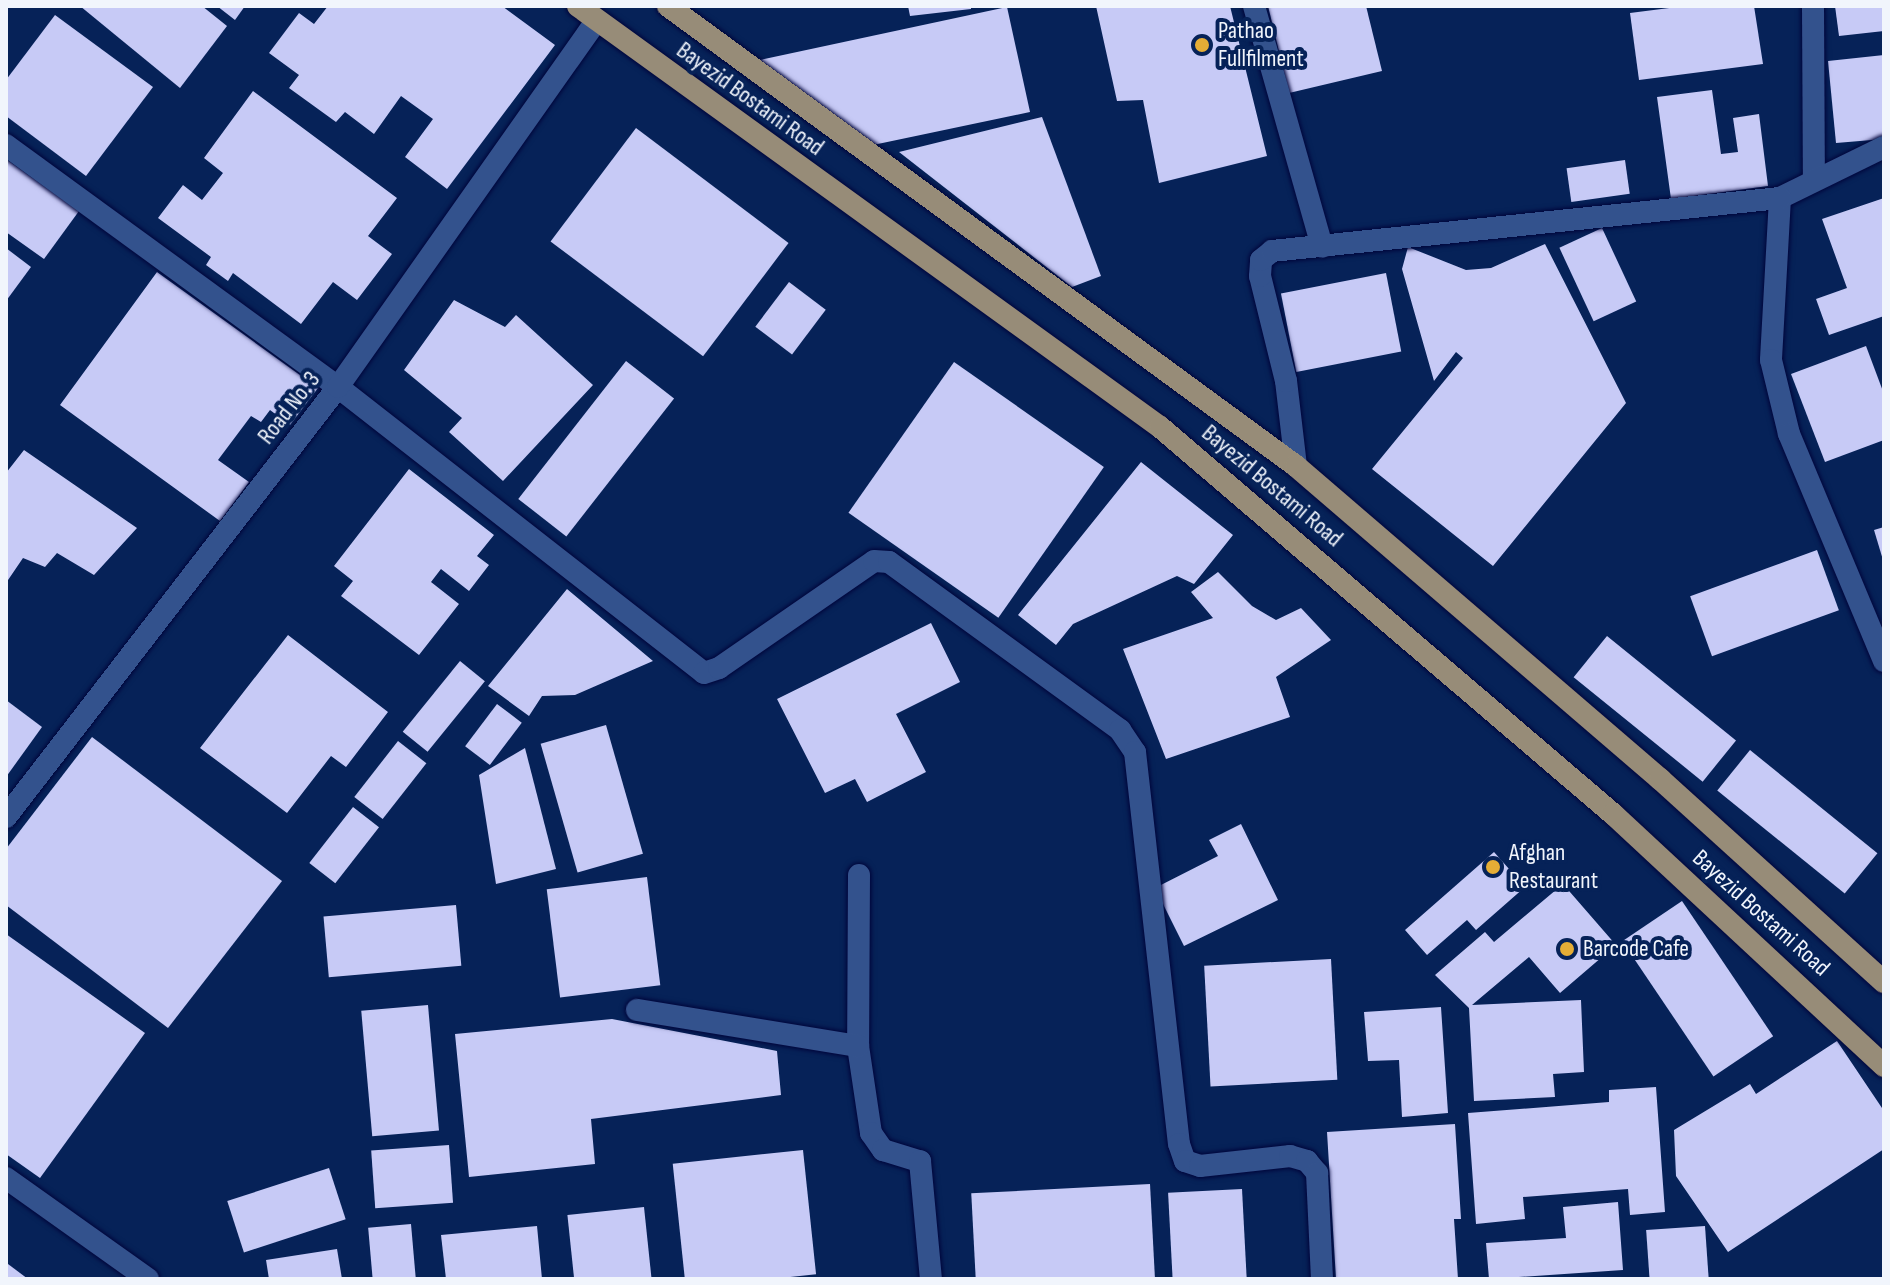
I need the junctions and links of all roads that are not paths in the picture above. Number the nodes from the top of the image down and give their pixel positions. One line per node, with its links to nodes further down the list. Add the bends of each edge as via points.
1 (578, 6): 5 (main road, Bayezid Bostami Road)
2 (668, 6): 12 (main road, Bayezid Bostami Road)
3 (1254, 6): 10 (street)
4 (1813, 6): 8 (street)
5 (597, 20): 11 (street, Road No. 3); 19 (main road, Bayezid Bostami Road, via 1160,427 1613,814)
6 (6, 145): 11 (street)
7 (1884, 147): 8 (street)
8 (1814, 180): 9 (street)
9 (1780, 198): 10 (street); 13 (street, via 1771,360 1789,434)
10 (1322, 247): 12 (street, via 1272,251 1261,260 1286,381)
11 (338, 387): 14 (street, Road No. 3); 23 (street, via 704,673 719,668 874,561 889,562 1130,740 1182,1153 1185,1161 1200,1166 1290,1156 1307,1161 1317,1173)
12 (1296, 466): 16 (main road, Bayezid Bostami Road, via 1660,779)
13 (1884, 661)
14 (6, 817)
15 (859, 875): 18 (street)
16 (1884, 982)
17 (637, 1010): 18 (street)
18 (858, 1046): 22 (street, via 875,1142 883,1150 920,1161)
19 (1884, 1066)
20 (6, 1178): 21 (street)
21 (148, 1279)
22 (931, 1279)
23 (1322, 1279)

